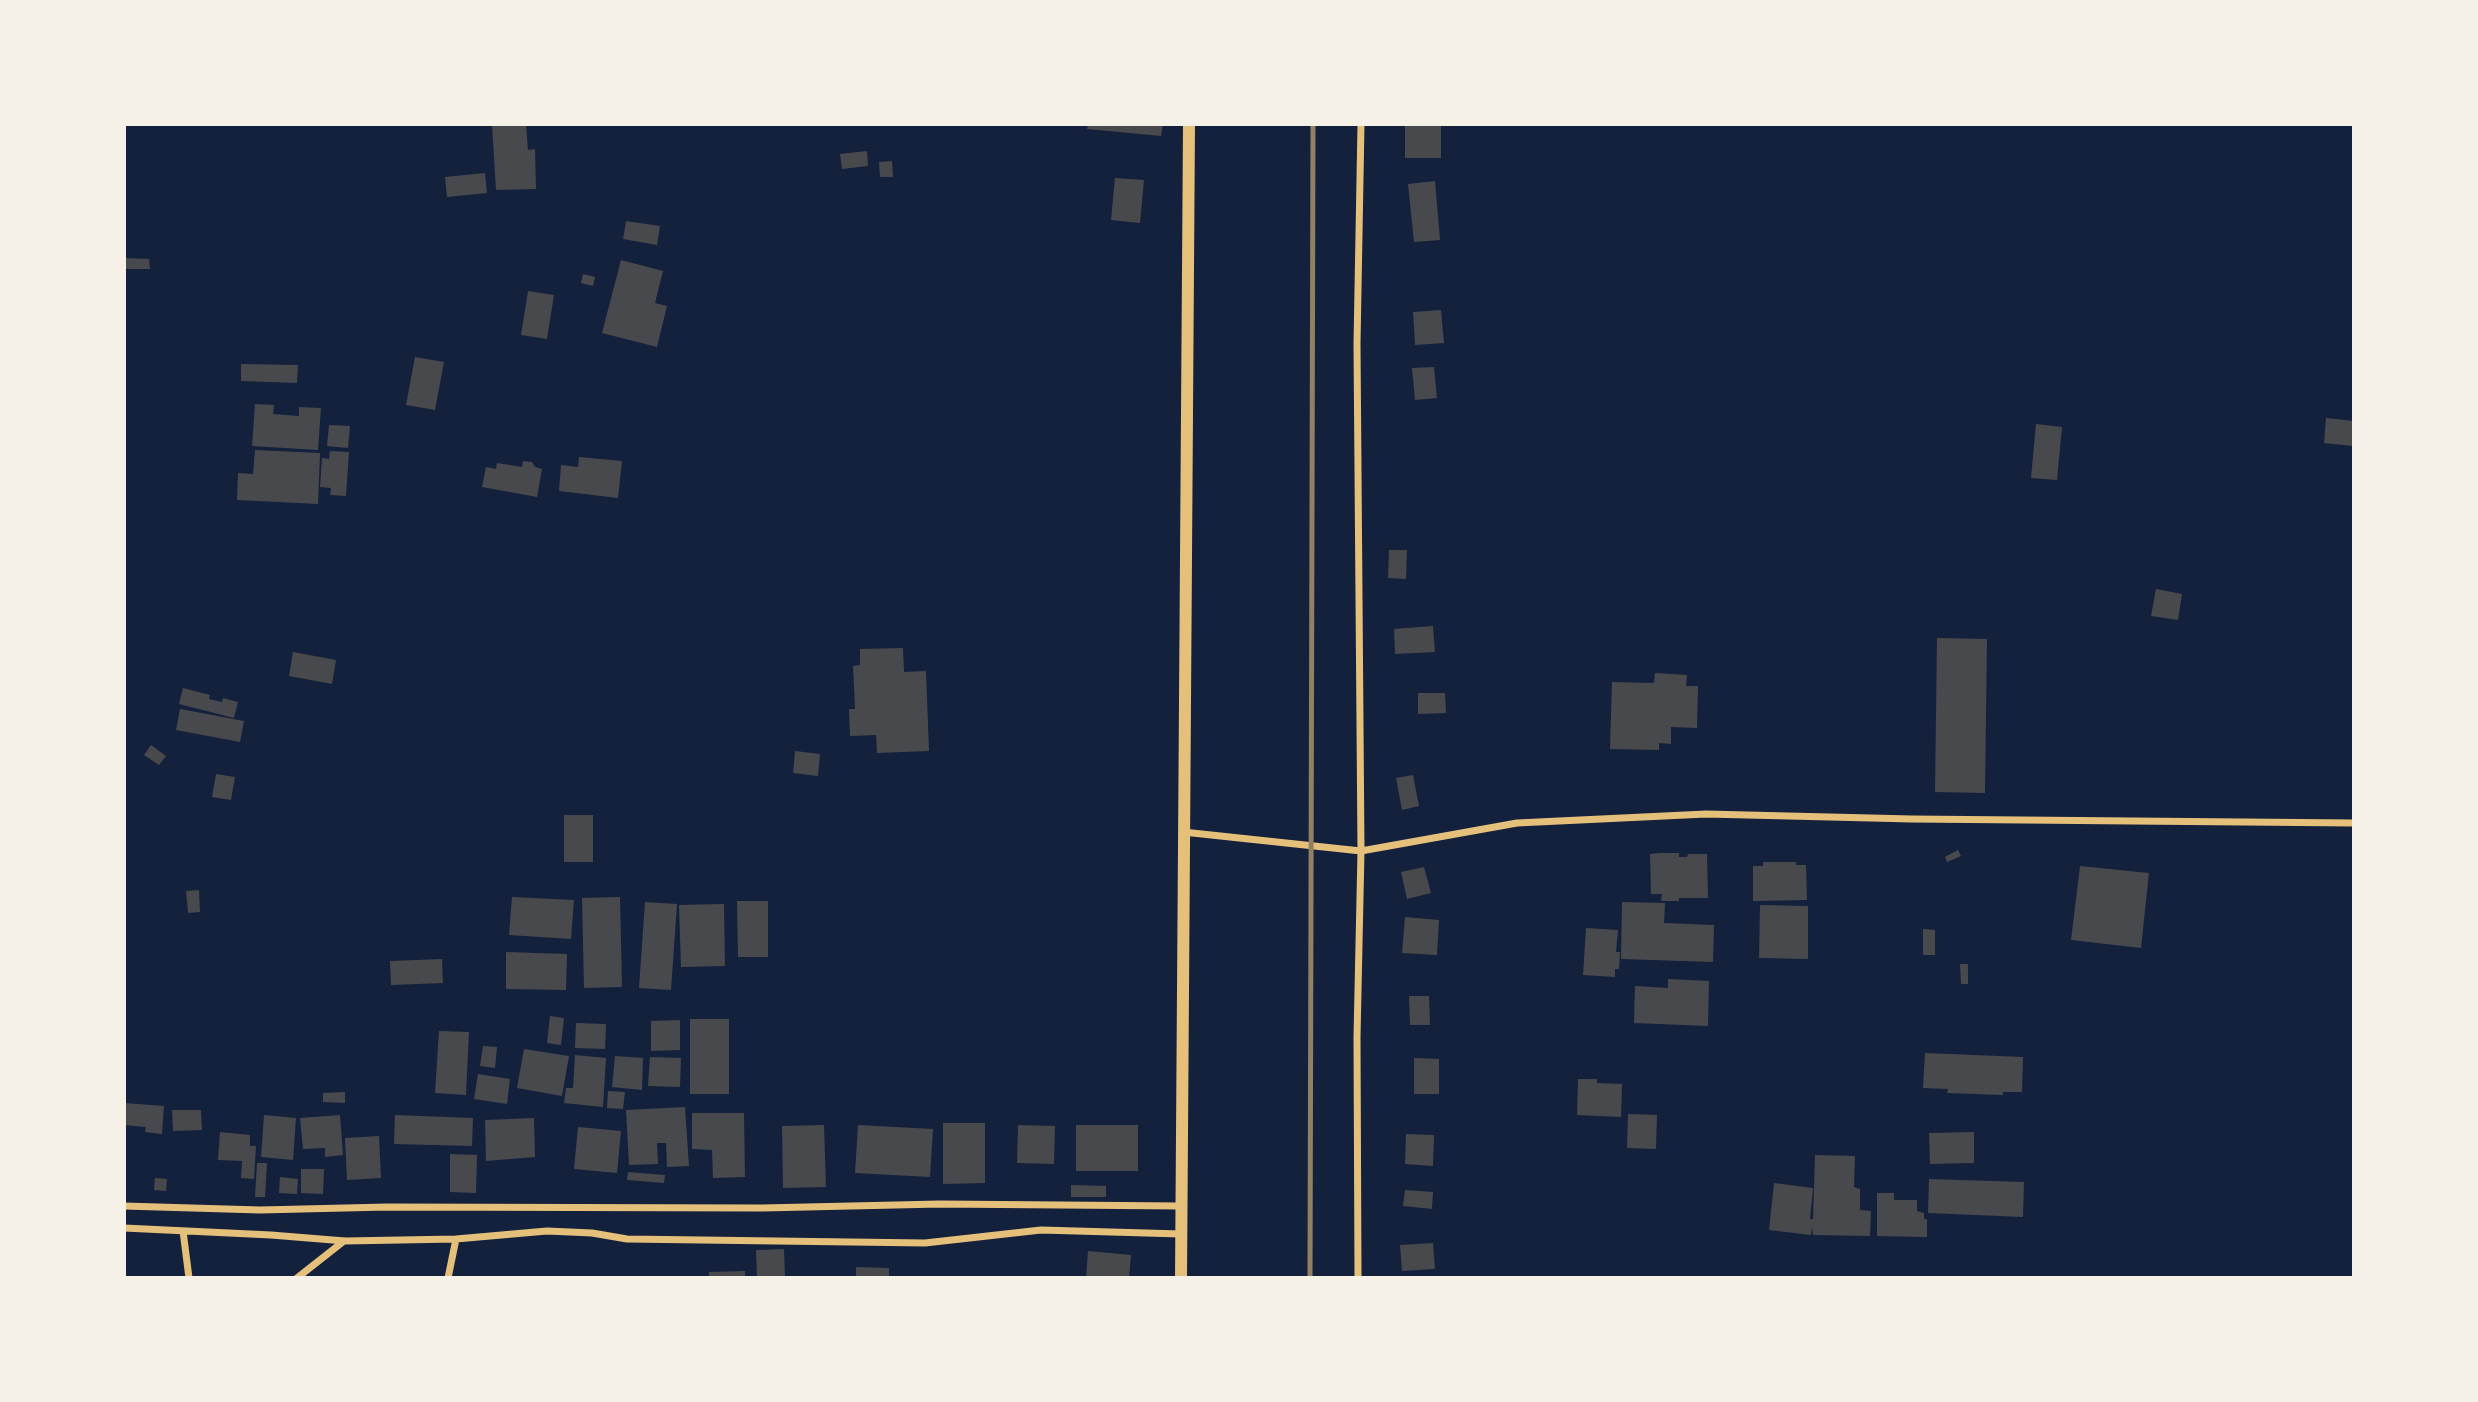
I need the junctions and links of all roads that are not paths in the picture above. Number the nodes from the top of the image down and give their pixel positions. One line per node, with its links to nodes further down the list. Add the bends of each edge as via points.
1 (1189, 124): 4 (street)
2 (1361, 124): 5 (street, via 1357,344)
3 (2354, 823): 5 (street, via 1706,814 1517,823)
4 (1183, 832): 5 (street); 7 (street)
5 (1361, 851): 17 (street)
6 (124, 1206): 7 (street, via 260,1210 940,1203)
7 (1181, 1206): 10 (street)
8 (124, 1228): 9 (street)
9 (183, 1231): 12 (street); 13 (street)
10 (1181, 1234): 11 (street, via 1041,1230 925,1243 627,1239 547,1231); 16 (street)
11 (456, 1239): 12 (street); 15 (street)
12 (345, 1241): 14 (street)
13 (190, 1278)
14 (297, 1278)
15 (447, 1278)
16 (1181, 1278)
17 (1358, 1278)

